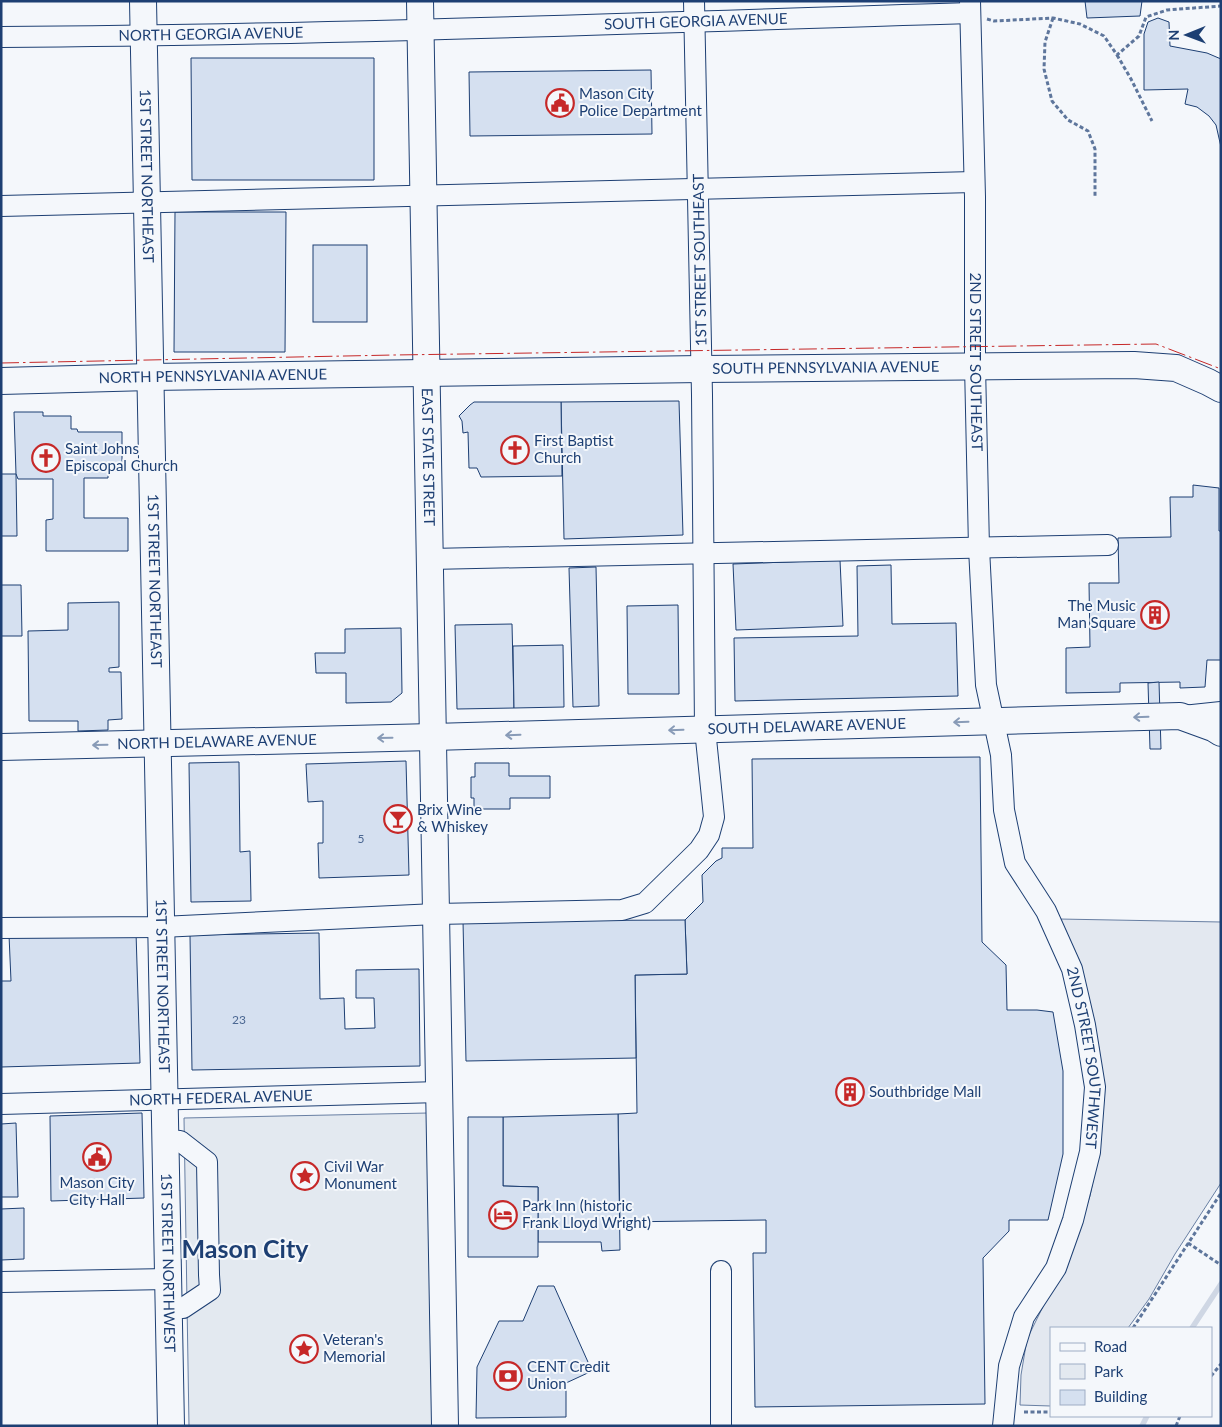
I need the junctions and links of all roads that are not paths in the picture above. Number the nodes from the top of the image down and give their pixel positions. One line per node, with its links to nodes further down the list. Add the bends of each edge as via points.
1 (143, 1): 7 (main road, 1ST STREET NORTHEAST)
2 (420, 1): 6 (main road, EAST STATE STREET)
3 (694, 1): 5 (street, 1ST STREET SOUTHEAST)
4 (970, 7): 5 (street, SOUTH GEORGIA AVENUE); 9 (street, 2ND STREET SOUTHEAST)
5 (694, 21): 6 (street, SOUTH GEORGIA AVENUE); 10 (street, 1ST STREET SOUTHEAST)
6 (420, 30): 7 (street, NORTH GEORGIA AVENUE); 11 (main road, EAST STATE STREET)
7 (144, 36): 8 (street, NORTH GEORGIA AVENUE); 12 (main road, 1ST STREET NORTHEAST)
8 (1, 37)
9 (974, 182): 10 (street); 14 (street, 2ND STREET SOUTHEAST)
10 (698, 188): 11 (street); 15 (street, 1ST STREET SOUTHEAST)
11 (424, 195): 12 (street); 16 (main road, EAST STATE STREET)
12 (147, 202): 13 (street); 17 (main road, 1ST STREET NORTHEAST)
13 (1, 206)
14 (975, 365): 15 (main road, SOUTH PENNSYLVANIA AVENUE); 19 (main road, SOUTH PENNSYLVANIA AVENUE, via 1134,364 1176,368); 21 (street, 2ND STREET SOUTHEAST)
15 (701, 368): 16 (main road, SOUTH PENNSYLVANIA AVENUE); 22 (street, 1ST STREET SOUTHEAST)
16 (427, 374): 17 (main road, NORTH PENNSYLVANIA AVENUE); 23 (main road, EAST STATE STREET)
17 (150, 378): 18 (main road, NORTH PENNSYLVANIA AVENUE); 30 (main road, 1ST STREET NORTHEAST)
18 (1, 381)
19 (1221, 389)
20 (1108, 545): 21 (street)
21 (979, 548): 22 (street); 26 (street, 2ND STREET SOUTHEAST, via 986,685)
22 (704, 554): 23 (street); 27 (street, 1ST STREET SOUTHEAST)
23 (430, 559): 29 (main road, EAST STATE STREET)
24 (1221, 712): 25 (street, SOUTH DELAWARE AVENUE)
25 (1180, 716): 26 (main road, SOUTH DELAWARE AVENUE, one-way to 26); 28 (main road, SOUTH DELAWARE AVENUE)
26 (994, 721): 27 (main road, SOUTH DELAWARE AVENUE, one-way to 27); 46 (street, 2ND STREET SOUTHWEST, via 1001,755 1004,810 1015,863 1046,912 1072,968 1095,1087 1090,1152 1072,1220 1056,1268 1024,1317 1009,1366)
27 (705, 729): 29 (main road, SOUTH DELAWARE AVENUE, one-way to 29); 32 (street, 1ST STREET SOUTHEAST, via 714,817 709,835 699,850 645,903 622,910)
28 (1221, 733)
29 (433, 737): 30 (main road, NORTH DELAWARE AVENUE, one-way to 30); 32 (main road, EAST STATE STREET)
30 (158, 743): 31 (main road, NORTH DELAWARE AVENUE, one-way to 31); 33 (main road, 1ST STREET NORTHEAST)
31 (1, 747)
32 (436, 914): 33 (street, 1ST STREET SOUTHEAST); 35 (main road, EAST STATE STREET)
33 (161, 927): 34 (street, 1ST STREET SOUTHEAST); 36 (main road, 1ST STREET NORTHEAST)
34 (1, 928)
35 (440, 1092): 36 (street, NORTH FEDERAL AVENUE); 44 (main road, EAST STATE STREET)
36 (165, 1100): 37 (street, NORTH FEDERAL AVENUE); 38 (main road, 1ST STREET NORTHWEST)
37 (1, 1104)
38 (166, 1140): 40 (main road, 1ST STREET NORTHWEST); 42 (street, via 180,1140 207,1162 210,1275 210,1290 183,1308)
39 (721, 1270): 45 (street)
40 (168, 1279): 41 (street); 42 (main road, 1ST STREET NORTHWEST)
41 (1, 1282)
42 (169, 1308): 43 (main road, 1ST STREET NORTHWEST)
43 (171, 1426)
44 (445, 1426)
45 (720, 1426)
46 (1003, 1426)

